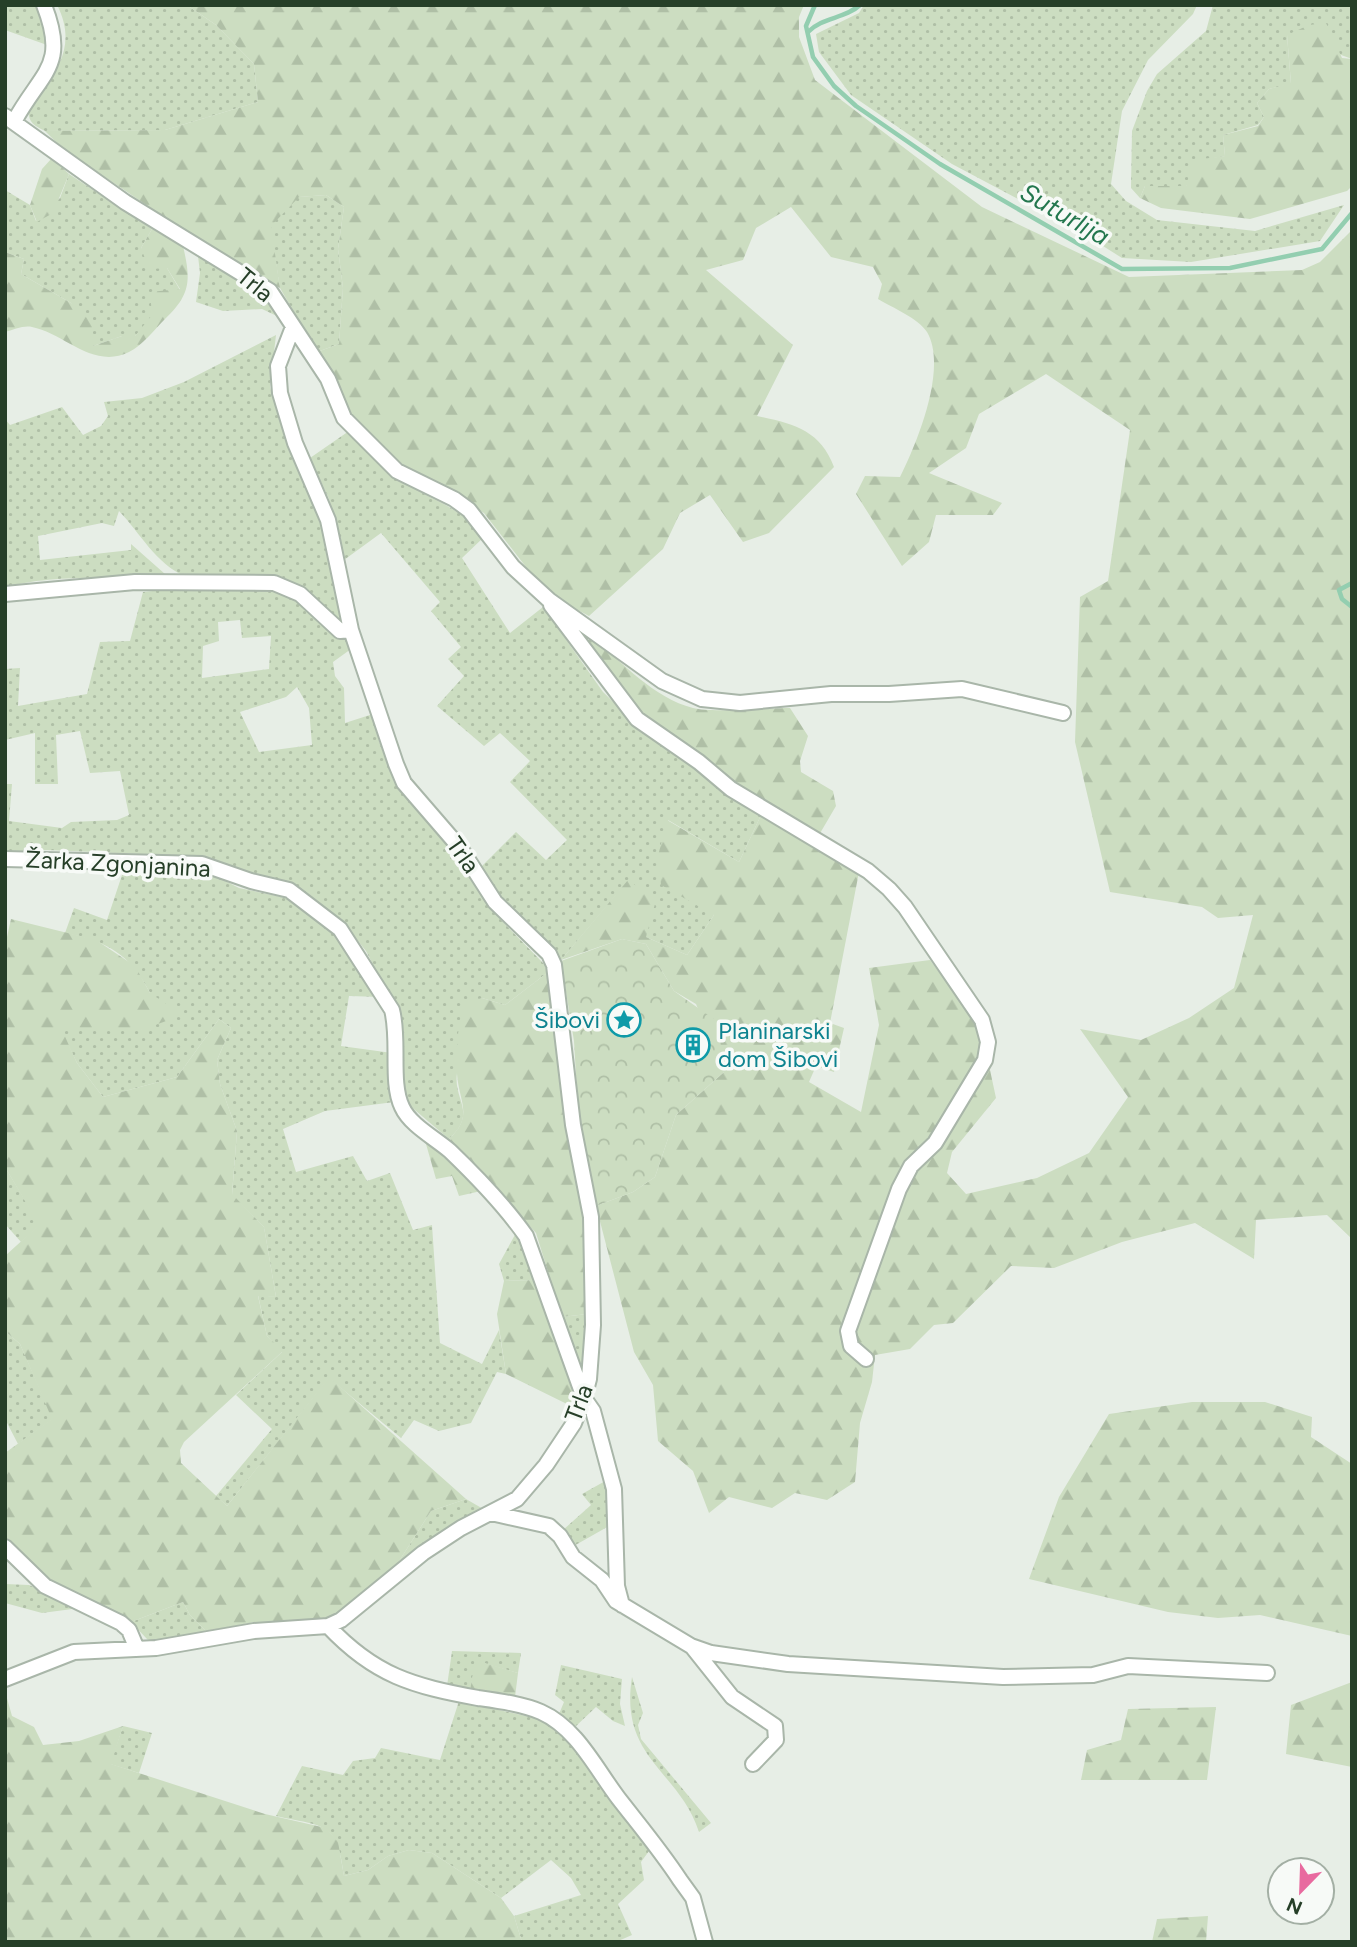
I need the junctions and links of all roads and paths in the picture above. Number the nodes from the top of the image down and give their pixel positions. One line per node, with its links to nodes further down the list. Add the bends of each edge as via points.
1 (44, 5): 2 (street, via 55,37 54,57)
2 (10, 118): 3 (street, Trla, via 125,202 270,292)
3 (293, 327): 5 (street, via 328,379 344,418 397,471 469,510 513,567); 6 (street, Trla, via 278,367 280,393 295,443 328,520)
4 (5, 594): 6 (street, via 135,582 274,583 300,594 340,631)
5 (550, 600): 7 (street, via 662,681 702,699 740,703 962,689); 9 (street, via 637,719 731,789 869,871 889,889 982,1020 988,1042 985,1060 934,1143 911,1166 899,1189 848,1331 850,1346)
6 (351, 630): 10 (street, Trla, via 404,783 461,849 507,916 549,954 554,965 573,1125 591,1217 593,1325)
7 (1063, 713)
8 (5, 859): 10 (street, Žarka Zgonjanina, via 202,864 289,890 340,929 392,1010 401,1106 469,1171 526,1236)
9 (866, 1359)
10 (584, 1398): 11 (street, Trla, via 547,1465 517,1499); 13 (street, Žarka Zgonjanina, via 593,1411 614,1489 617,1586)
11 (491, 1513): 13 (street, via 550,1526 573,1557 602,1580); 14 (street, Trla, via 424,1553)
12 (5, 1548): 16 (street, via 46,1586 121,1623)
13 (622, 1605): 15 (street)
14 (328, 1626): 16 (street, via 254,1631); 20 (street, via 355,1654 391,1677 527,1708 562,1727 583,1748 692,1898)
15 (691, 1646): 17 (street, via 788,1664 1003,1677 1093,1675 1128,1666); 19 (street, via 733,1697 775,1726 776,1740)
16 (137, 1648): 18 (street, via 75,1651)
17 (1266, 1673)
18 (5, 1679)
19 (753, 1764)
20 (705, 1942)

